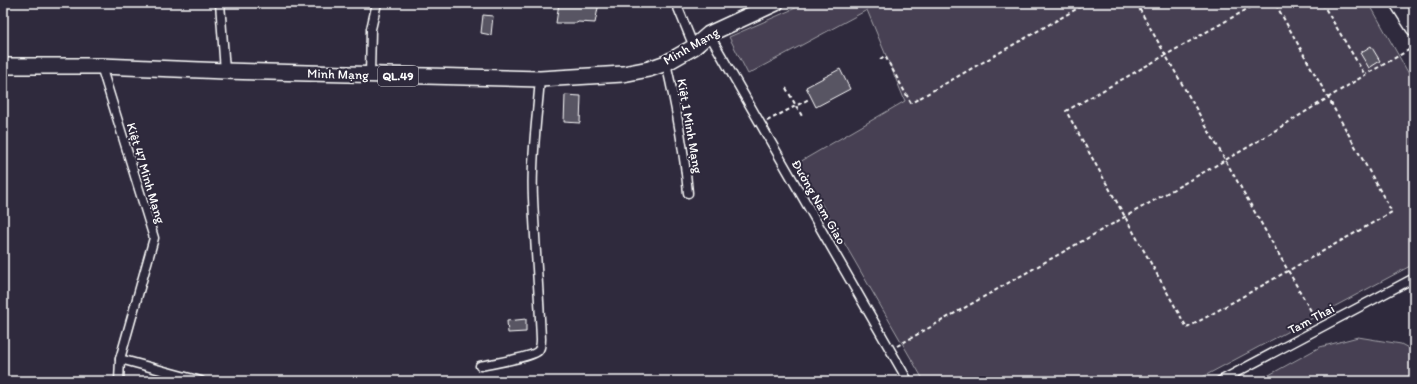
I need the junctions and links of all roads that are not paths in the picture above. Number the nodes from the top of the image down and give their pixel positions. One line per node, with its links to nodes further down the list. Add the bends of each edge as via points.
1 (220, 3): 12 (street)
2 (377, 3): 13 (street, via 371,29)
3 (676, 3): 8 (street)
4 (776, 3): 7 (highway, Minh Mạng / QL.49)
5 (1398, 3): 6 (highway)
6 (1414, 28)
7 (709, 34): 8 (highway, Minh Mạng / QL.49); 21 (street, Đường Nam Giao)
8 (694, 47): 9 (highway, Minh Mạng / QL.49)
9 (666, 63): 14 (highway, Minh Mạng / QL.49, via 623,74); 15 (street, Kiệt 1 Minh Mạng, via 685,162)
10 (3, 66): 11 (highway, Minh Mạng / QL.49)
11 (101, 66): 12 (highway, Minh Mạng / QL.49); 17 (street, Kiệt 47 Minh Mạng, via 154,238)
12 (225, 71): 13 (highway, Minh Mạng / QL.49)
13 (370, 75): 14 (highway, Minh Mạng / QL.49)
14 (540, 79): 18 (street, via 533,184 540,348 538,352 530,355)
15 (688, 193)
16 (1414, 278): 22 (street, Tam Thai)
17 (120, 359): 19 (street, Kiệt 47 Minh Mạng); 20 (street)
18 (480, 366)
19 (119, 381)
20 (201, 381)
21 (908, 381)
22 (1220, 381)

